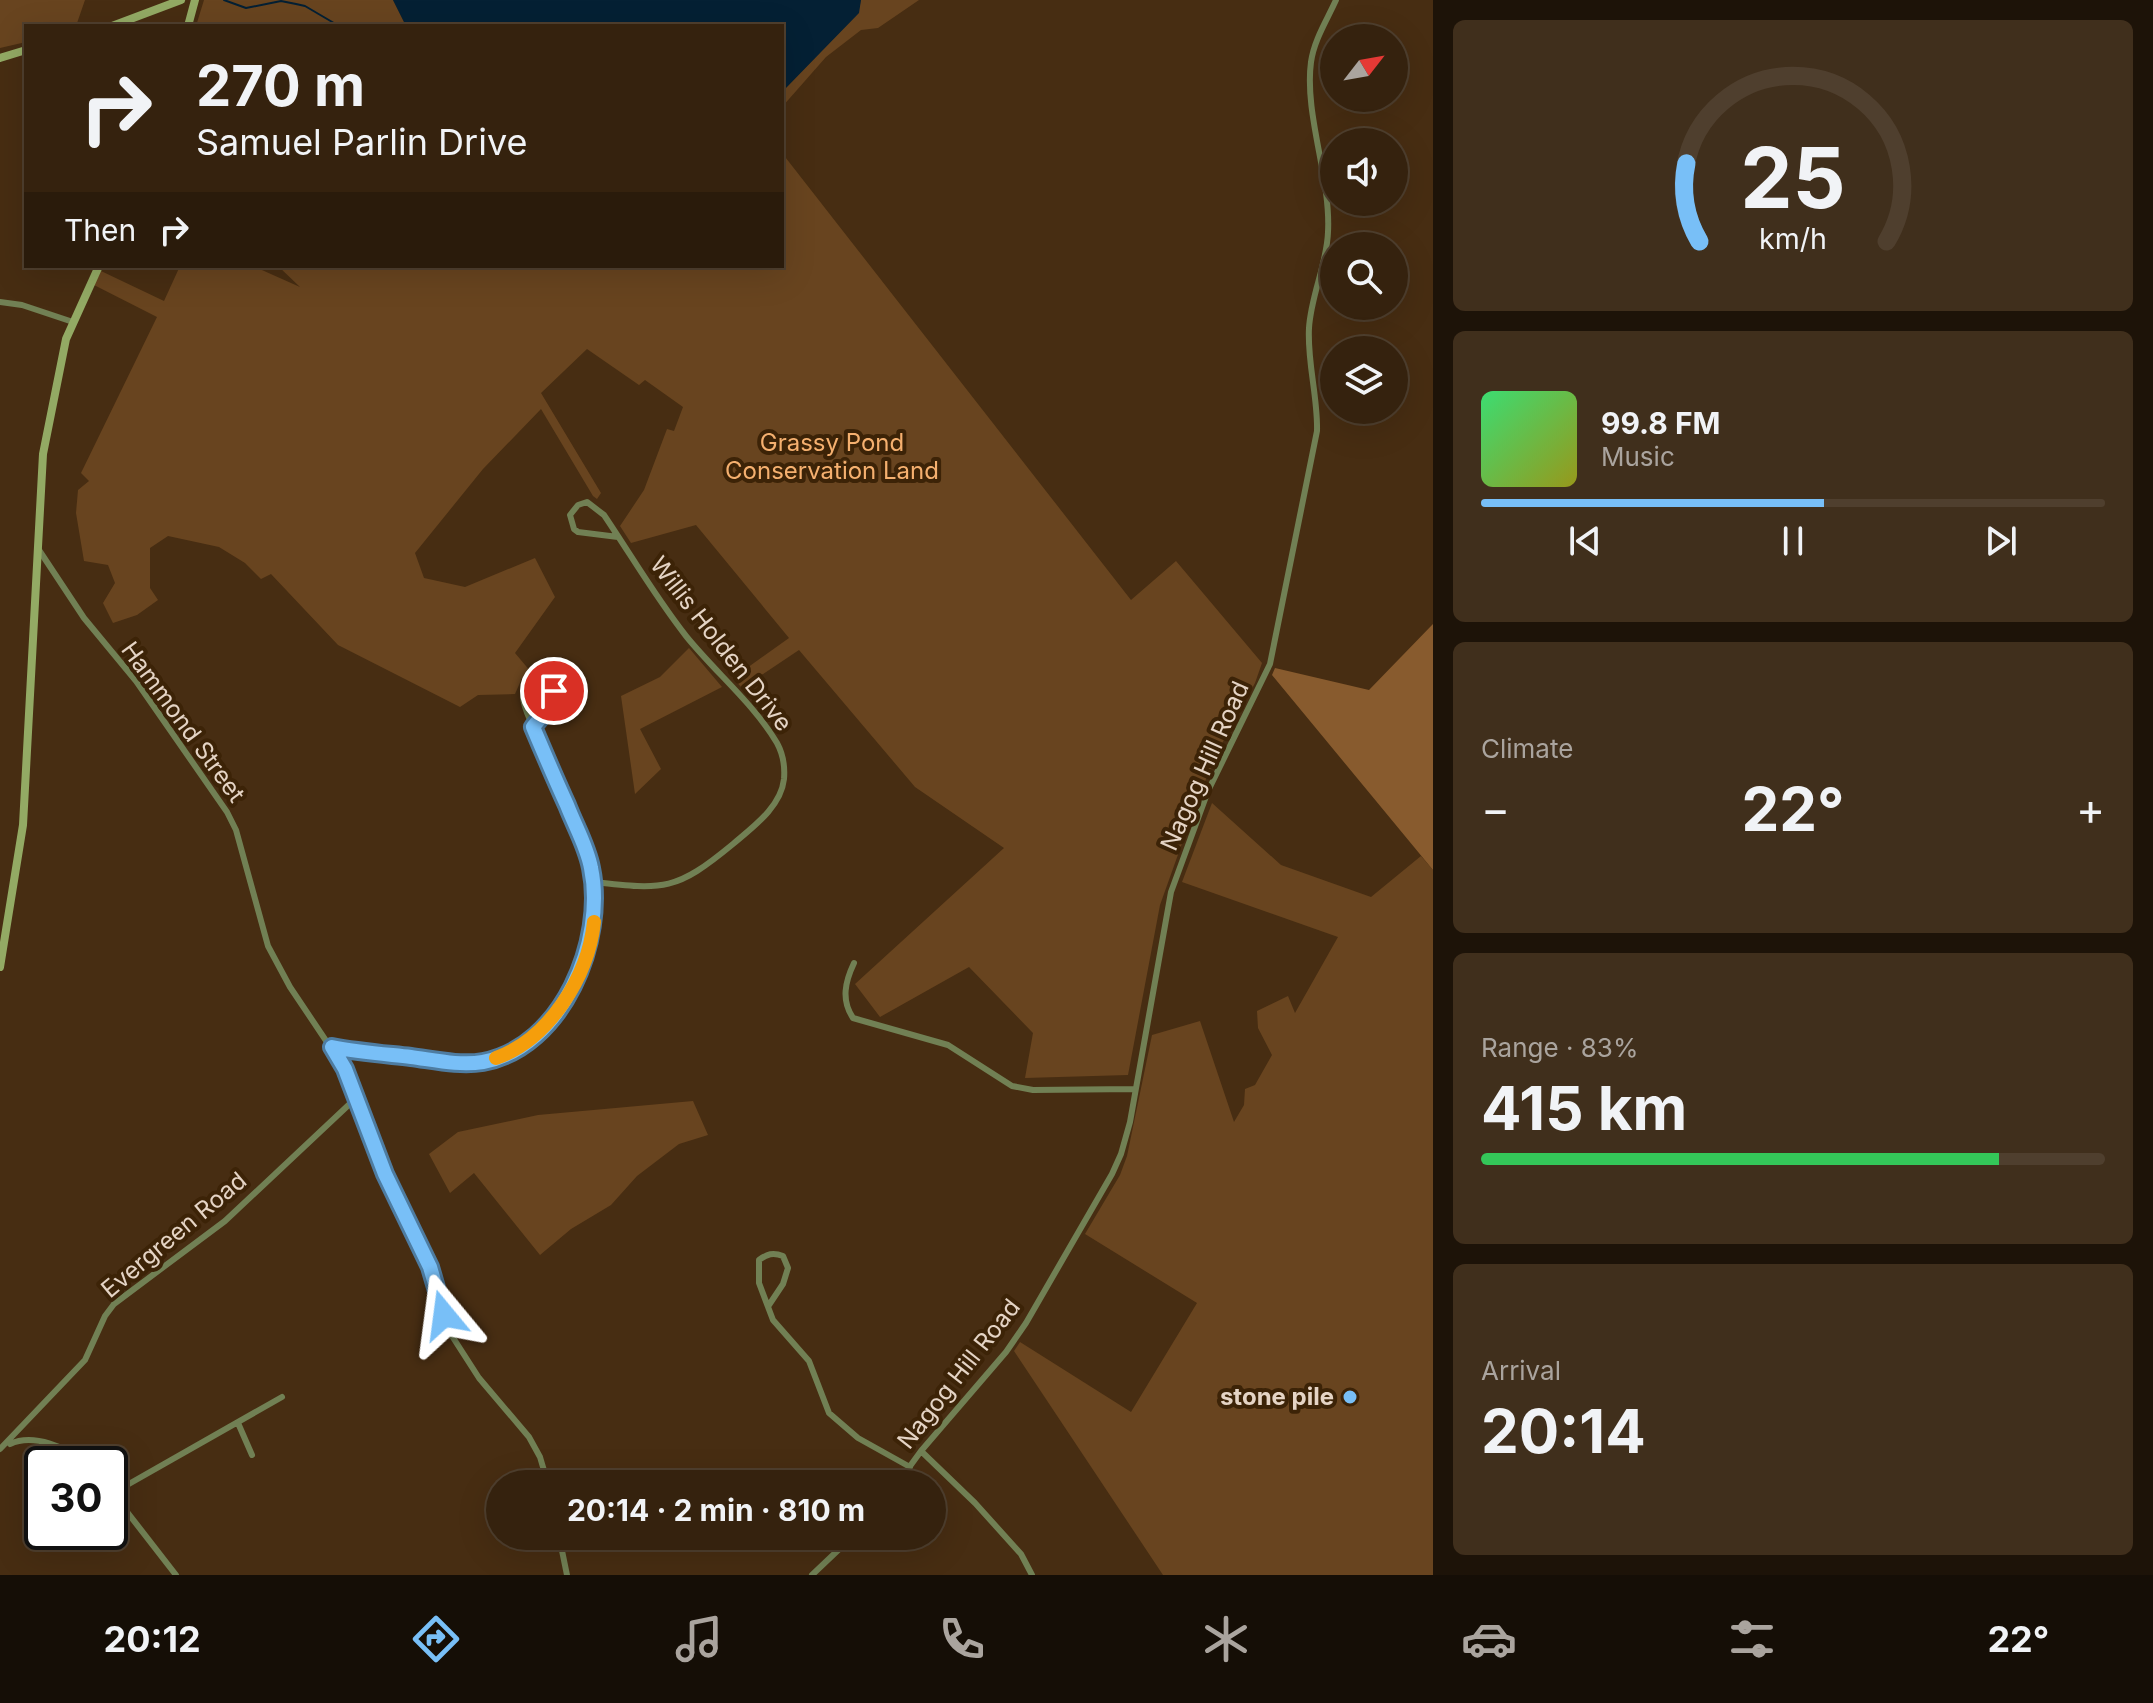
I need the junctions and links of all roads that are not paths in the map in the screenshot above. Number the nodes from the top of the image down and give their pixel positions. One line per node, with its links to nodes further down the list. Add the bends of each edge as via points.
1 (181, 0): 4 (street)
2 (195, 0): 5 (street)
3 (1336, 0): 18 (street, Nagog Hill Road, via 1311,65 1328,235 1310,315 1317,431 1309,475 1270,664 1208,791 1171,892)
4 (117, 24)
5 (189, 24)
6 (24, 51): 7 (street)
7 (0, 58)
8 (98, 268): 10 (street)
9 (0, 302): 10 (street)
10 (73, 322): 12 (street, via 48,423)
11 (618, 537): 11 (street, Willis Holden Drive, via 578,532 570,515 587,502 604,515); 14 (street, Willis Holden Drive, via 687,637 767,729 781,752 784,776 781,794 761,819 685,880 637,887)
12 (37, 547): 16 (street, via 23,825); 17 (street, Hammond Street, via 227,812 270,950)
13 (533, 727): 13 (street, via 522,691 538,678 552,685 554,697); 14 (street, via 583,841)
14 (593, 882): 17 (street, via 593,927 583,966 550,1020 513,1052 463,1063)
15 (854, 963): 18 (street, via 845,992 853,1018 948,1045 1012,1086)
16 (0, 967)
17 (332, 1047): 19 (street, Hammond Street)
18 (1135, 1089): 25 (street, Nagog Hill Road, via 1121,1154 1026,1323)
19 (356, 1098): 24 (street, Evergreen Road, via 225,1221 114,1304 85,1360); 28 (street, Hammond Street, via 430,1267 452,1336 529,1437)
20 (769, 1305): 20 (street, via 788,1268 778,1254 759,1260 759,1283); 27 (street, via 773,1320 809,1361 835,1421)
21 (282, 1397): 22 (street)
22 (238, 1423): 26 (street); 30 (street)
23 (54, 1446): 24 (street, via 27,1439)
24 (3, 1447)
25 (921, 1451): 27 (street, Nagog Hill Road); 37 (street, via 1021,1554)
26 (252, 1455)
27 (910, 1467): 29 (street, Nagog Hill Road)
28 (544, 1470)
29 (908, 1470)
30 (128, 1482)
31 (128, 1513): 34 (street)
32 (562, 1550): 35 (street)
33 (838, 1550): 36 (street)
34 (176, 1575)
35 (567, 1575)
36 (812, 1575)
37 (1032, 1575)

